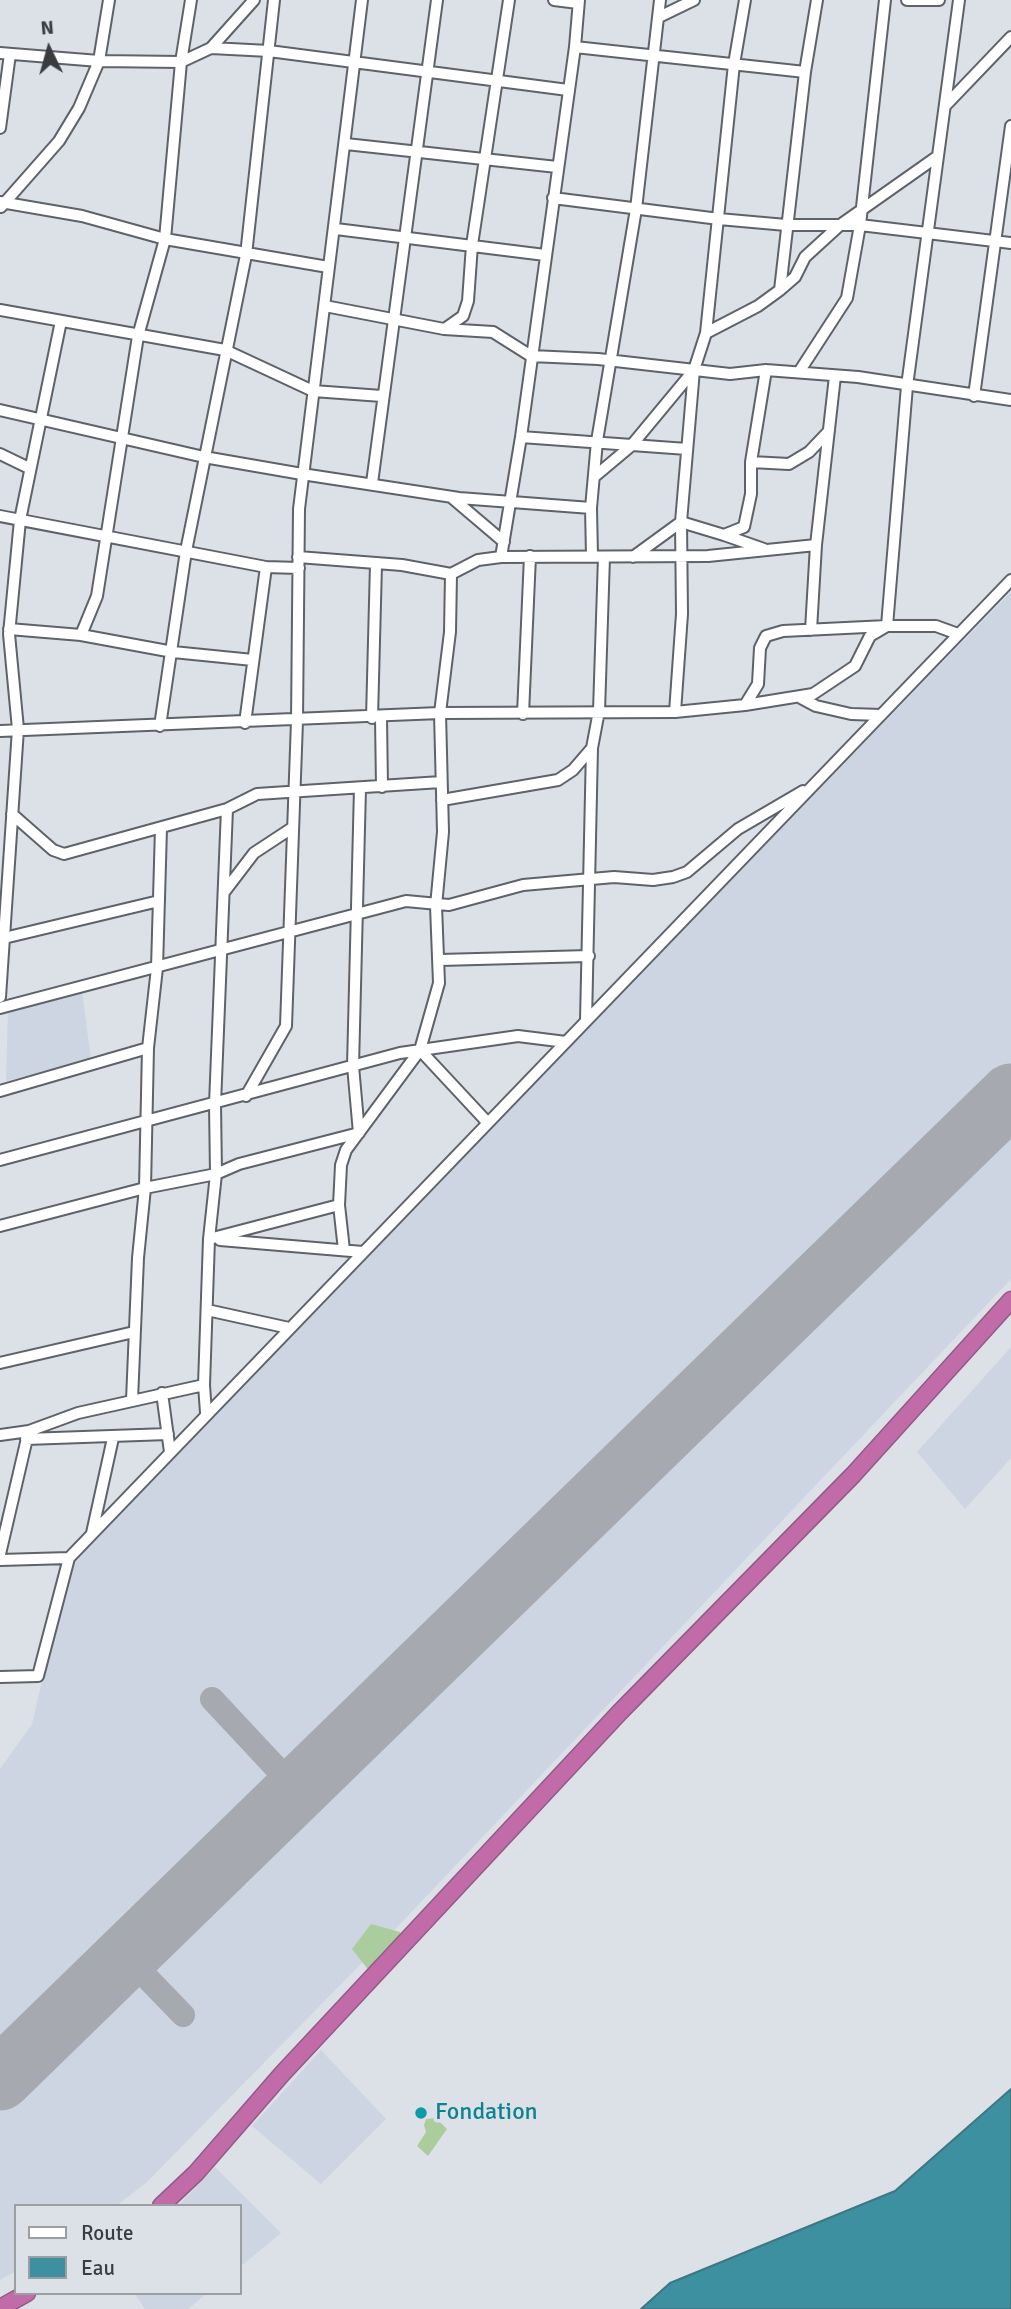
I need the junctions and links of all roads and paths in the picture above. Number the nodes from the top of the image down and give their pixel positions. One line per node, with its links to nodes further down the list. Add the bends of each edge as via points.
1 (109, 0): 25 (street)
2 (191, 0): 26 (street)
3 (254, 0): 21 (street)
4 (274, 0): 22 (street)
5 (362, 0): 27 (street)
6 (437, 0): 29 (street)
7 (509, 0): 31 (street)
8 (554, 0): 17 (street)
9 (660, 0): 18 (street)
10 (694, 0): 18 (street)
11 (745, 0): 28 (street)
12 (817, 0): 30 (street)
13 (885, 0): 44 (street)
14 (907, 0): 15 (street)
15 (939, 0)
16 (959, 0): 33 (street)
17 (578, 1): 20 (street)
18 (659, 17): 24 (street)
19 (1011, 37): 33 (street)
20 (575, 47): 24 (street); 32 (street)
21 (211, 48): 22 (street); 26 (street)
22 (269, 51): 27 (street); 56 (street)
23 (5, 53): 25 (street); 35 (street)
24 (655, 55): 28 (street); 43 (street)
25 (99, 61): 26 (street); 42 (street, via 59,141)
26 (181, 62): 52 (street)
27 (356, 63): 29 (street); 36 (street)
28 (734, 64): 30 (street); 45 (street)
29 (428, 71): 31 (street); 37 (street)
30 (805, 72): 46 (street)
31 (498, 79): 32 (street); 39 (street)
32 (569, 90): 40 (street)
33 (945, 106): 38 (street)
34 (1011, 126): 53 (street)
35 (0, 128)
36 (346, 144): 37 (street); 49 (street)
37 (416, 153): 39 (street); 50 (street)
38 (938, 156): 44 (street); 51 (street)
39 (486, 159): 40 (street); 55 (street)
40 (557, 167): 41 (street)
41 (553, 198): 43 (street); 57 (street)
42 (1, 205): 52 (street, via 82,216)
43 (636, 209): 45 (street); 69 (street)
44 (862, 210): 47 (street); 48 (street)
45 (719, 219): 46 (street); 65 (street)
46 (786, 225): 47 (street); 59 (street)
47 (840, 225): 48 (street); 59 (street, via 805,257 795,276)
48 (860, 225): 51 (street); 72 (street, via 847,298)
49 (336, 229): 50 (street); 58 (street)
50 (405, 235): 55 (street); 62 (street)
51 (927, 236): 53 (street); 74 (street)
52 (165, 239): 56 (street); 66 (street)
53 (995, 241): 54 (street); 77 (street)
54 (1011, 243)
55 (472, 245): 57 (street); 64 (street, via 468,301 463,316)
56 (246, 255): 58 (street); 67 (street)
57 (545, 255): 68 (street)
58 (328, 267): 60 (street)
59 (780, 290): 65 (street)
60 (324, 306): 62 (street); 75 (street)
61 (0, 310): 63 (street)
62 (394, 318): 64 (street); 76 (street)
63 (61, 321): 66 (street); 80 (street)
64 (444, 329): 68 (street, via 493,332)
65 (706, 333): 70 (street)
66 (138, 336): 67 (street); 83 (street)
67 (225, 350): 75 (street); 88 (street, via 223,379)
68 (531, 356): 69 (street); 82 (street)
69 (611, 361): 70 (street); 84 (street)
70 (694, 370): 71 (street, via 730,374); 85 (street); 86 (street)
71 (766, 370): 72 (street); 89 (street)
72 (799, 372): 73 (street)
73 (835, 376): 74 (street); 81 (street)
74 (907, 386): 77 (street); 117 (street)
75 (313, 391): 76 (street); 91 (street)
76 (382, 396): 93 (street)
77 (974, 396): 78 (street)
78 (1011, 400)
79 (0, 410): 80 (street)
80 (40, 419): 83 (street); 90 (street)
81 (829, 432): 89 (street, via 789,464); 103 (street)
82 (521, 437): 84 (street); 95 (street)
83 (123, 439): 88 (street); 101 (street)
84 (597, 441): 85 (street); 92 (street)
85 (631, 446): 86 (street); 92 (street)
86 (687, 449): 99 (street)
87 (0, 454): 90 (street)
88 (204, 457): 91 (street); 105 (street)
89 (751, 462): 100 (street, via 744,527)
90 (29, 468): 98 (street)
91 (302, 474): 93 (street); 112 (street)
92 (594, 477): 96 (street)
93 (372, 483): 94 (street)
94 (451, 497): 95 (street); 102 (street)
95 (511, 500): 96 (street); 102 (street)
96 (591, 508): 107 (street)
97 (0, 516): 98 (street)
98 (20, 520): 101 (street); 118 (street)
99 (681, 522): 100 (street); 110 (street); 111 (street)
100 (724, 535): 104 (street)
101 (106, 537): 105 (street); 121 (street, via 97,596)
102 (504, 542): 108 (street)
103 (816, 545): 104 (street); 119 (street)
104 (768, 550): 111 (street)
105 (186, 551): 114 (street); 122 (street)
106 (530, 556): 107 (street); 108 (street); 130 (street)
107 (592, 556): 109 (street)
108 (501, 557): 115 (street, via 478,560)
109 (604, 557): 110 (street); 127 (street)
110 (633, 557): 111 (street)
111 (682, 557): 128 (street)
112 (298, 563): 113 (street); 114 (street); 133 (street)
113 (376, 564): 115 (street); 132 (street)
114 (266, 567): 123 (street)
115 (451, 574): 129 (street, via 450,632)
116 (1011, 580): 120 (street)
117 (887, 626): 119 (street); 120 (street, via 936,626); 125 (street, via 870,636 855,666)
118 (9, 629): 121 (street); 124 (street)
119 (811, 630): 126 (street, via 766,636 760,648 758,684)
120 (958, 634): 131 (street)
121 (81, 635): 122 (street)
122 (173, 652): 123 (street); 135 (street)
123 (254, 660): 134 (street)
124 (6, 662): 136 (street)
125 (802, 698): 126 (street); 131 (street, via 851,714)
126 (746, 705): 128 (street)
127 (599, 711): 128 (street); 130 (street); 138 (street)
128 (675, 712)
129 (440, 713): 130 (street); 132 (street); 139 (street)
130 (523, 713)
131 (881, 715): 140 (street)
132 (376, 718): 133 (street); 141 (street)
133 (297, 721): 134 (street); 143 (street)
134 (245, 723): 135 (street)
135 (160, 726): 136 (street)
136 (18, 729): 137 (street); 146 (street)
137 (0, 731)
138 (592, 748): 144 (street, via 558,780); 149 (street)
139 (441, 782): 141 (street); 144 (street)
140 (814, 785): 149 (street, via 738,829 687,872 653,880); 163 (street)
141 (382, 787): 142 (street)
142 (360, 788): 143 (street); 154 (street)
143 (292, 791): 145 (street, via 254,794); 148 (street)
144 (442, 800): 153 (street, via 442,862)
145 (227, 809): 147 (street); 150 (street)
146 (12, 814): 147 (street, via 58,853); 152 (street)
147 (162, 828): 151 (street)
148 (292, 828): 150 (street, via 254,853); 155 (street)
149 (590, 879): 153 (street, via 523,885); 158 (street)
150 (225, 891): 157 (street)
151 (159, 901): 156 (street); 160 (street)
152 (3, 906): 156 (street)
153 (436, 906): 154 (street, via 406,901); 159 (street)
154 (358, 915): 155 (street); 167 (street)
155 (290, 933): 157 (street); 169 (street, via 286,1026)
156 (4, 938): 161 (street)
157 (224, 951): 160 (street); 170 (street)
158 (589, 956): 159 (street); 163 (street)
159 (440, 960): 166 (street, via 439,992)
160 (157, 968): 162 (street); 165 (street)
161 (0, 996)
162 (0, 1008)
163 (586, 1021): 164 (street)
164 (566, 1042): 166 (street, via 518,1036); 172 (street)
165 (148, 1048): 168 (street); 171 (street)
166 (420, 1050): 167 (street); 172 (street); 173 (street)
167 (353, 1066): 169 (street); 173 (street)
168 (0, 1091)
169 (246, 1096): 170 (street)
170 (215, 1104): 171 (street); 175 (street)
171 (145, 1122): 174 (street); 176 (street)
172 (488, 1123): 181 (street)
173 (359, 1133): 175 (street); 177 (street, via 341,1165)
174 (0, 1160)
175 (216, 1174): 176 (street); 179 (street)
176 (145, 1188): 178 (street); 185 (street)
177 (340, 1205): 179 (street); 180 (street)
178 (0, 1226)
179 (209, 1239): 180 (street); 183 (street)
180 (344, 1250): 181 (street)
181 (363, 1252): 184 (street)
182 (1011, 1300): 201 (highway, via 853,1475 620,1712)
183 (207, 1310): 184 (street); 187 (street)
184 (289, 1328): 190 (street)
185 (134, 1332): 186 (street); 189 (street)
186 (0, 1363)
187 (204, 1385): 188 (street); 190 (street)
188 (162, 1393): 189 (street); 191 (street)
189 (132, 1400): 193 (street, via 78,1413)
190 (206, 1413): 195 (street)
191 (168, 1434): 194 (street); 195 (street)
192 (0, 1435): 193 (street)
193 (27, 1435): 194 (street); 197 (street)
194 (113, 1438): 196 (street)
195 (170, 1452): 196 (street)
196 (92, 1532): 198 (street)
197 (0, 1554)
198 (69, 1558): 199 (street); 200 (street, via 38,1676)
199 (0, 1560)
200 (0, 1677)
201 (163, 2204)
202 (23, 2295): 203 (highway)
203 (0, 2308)

